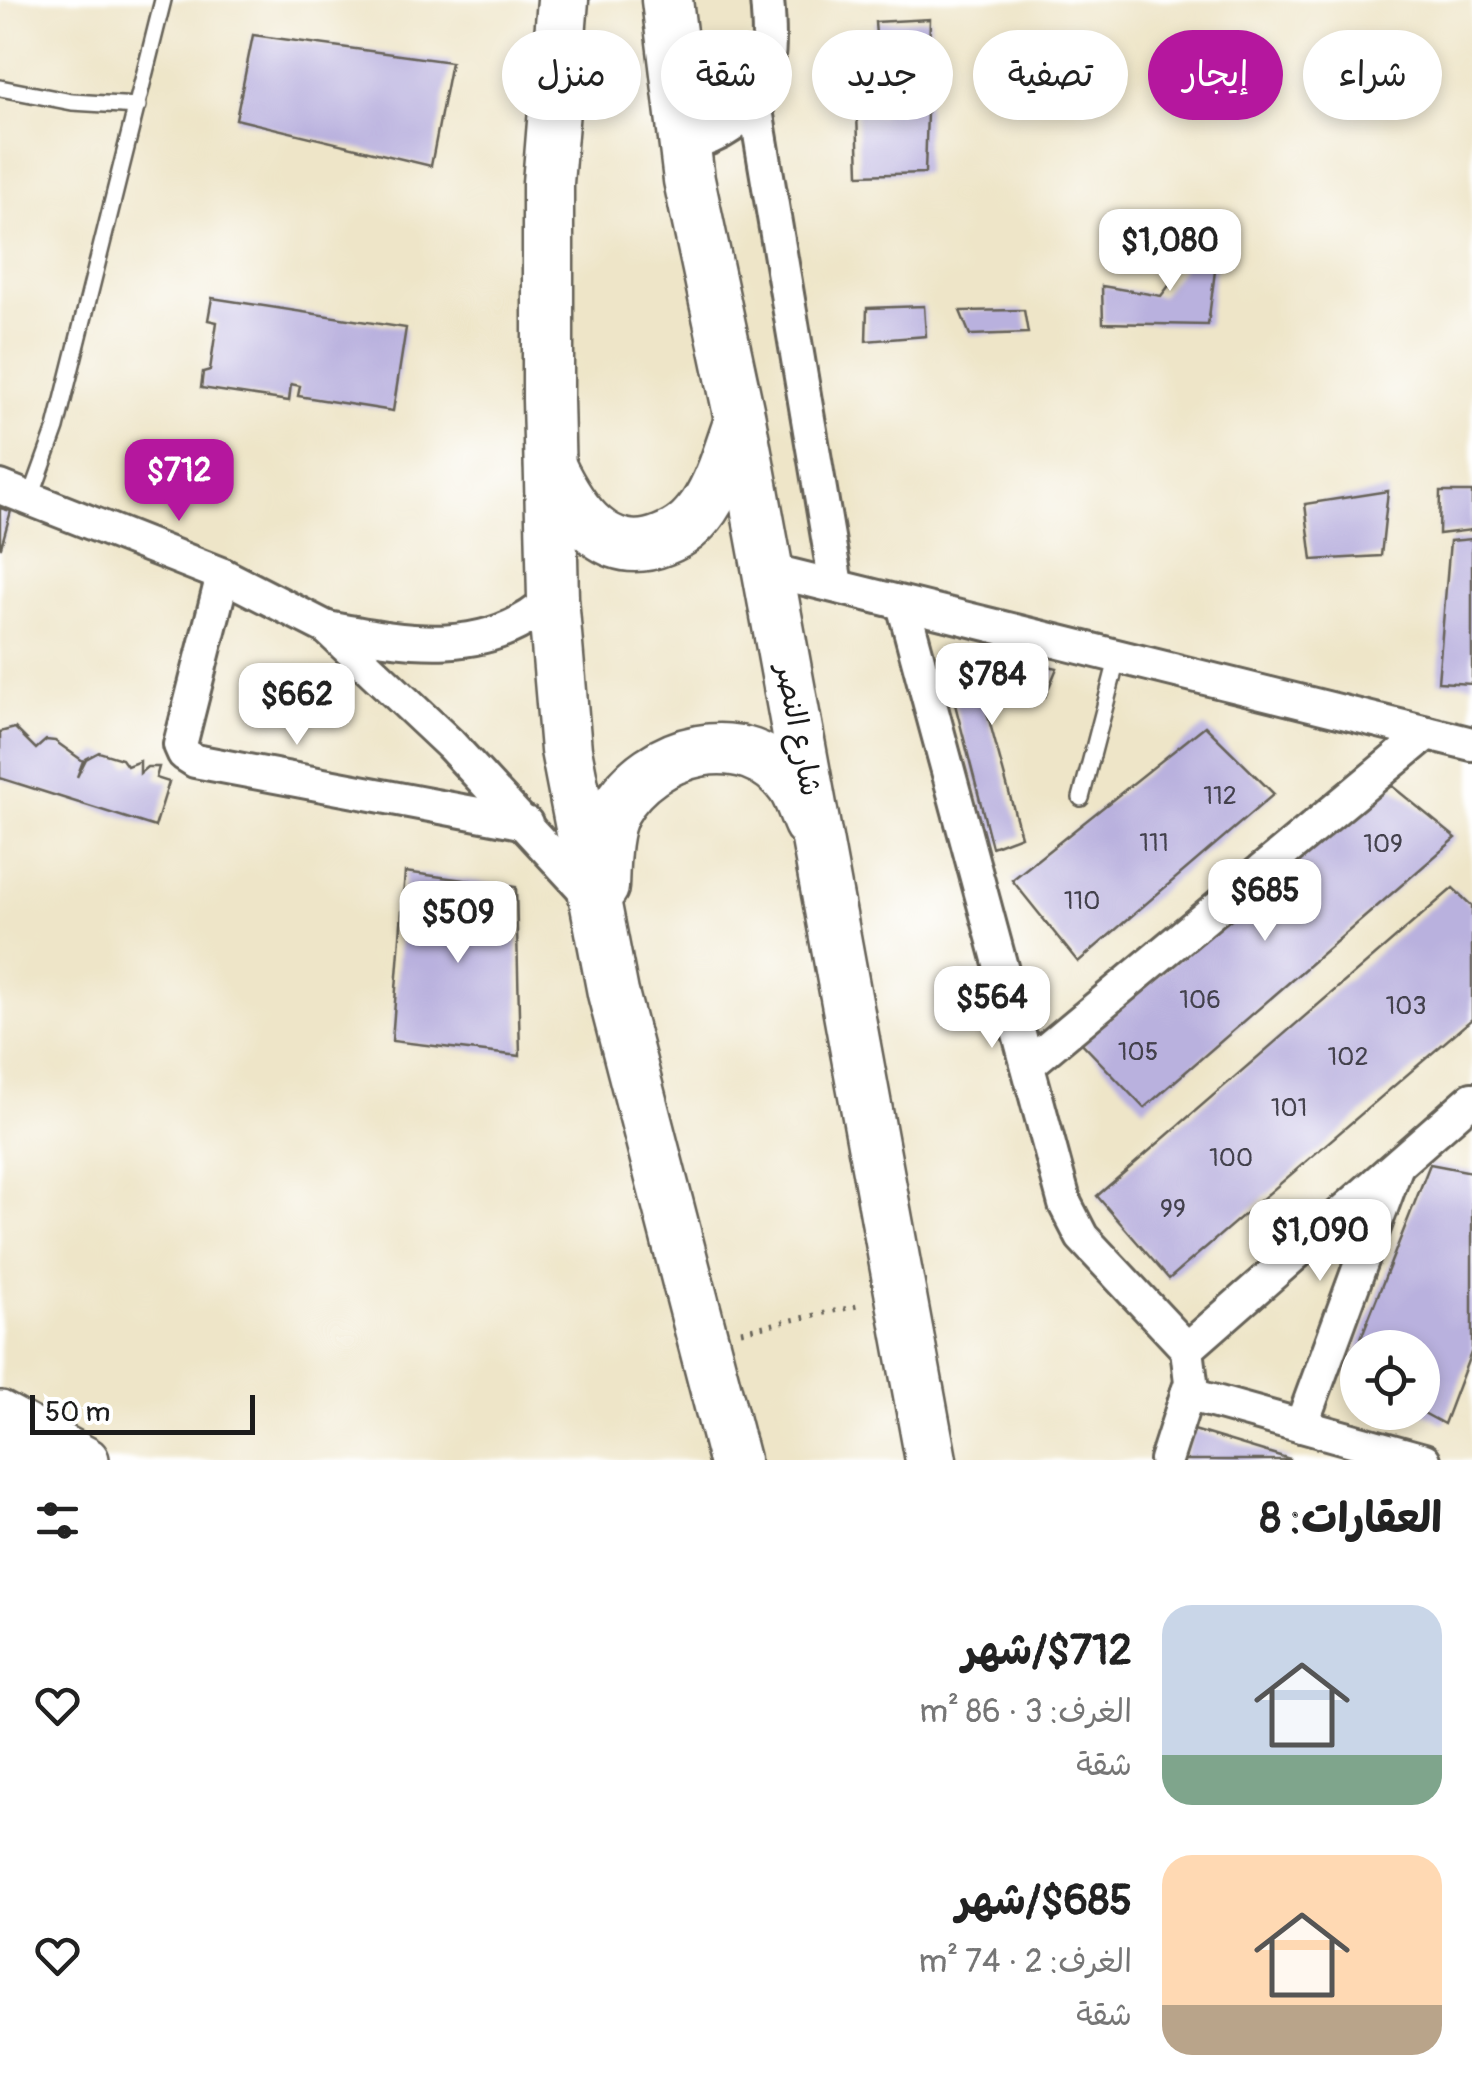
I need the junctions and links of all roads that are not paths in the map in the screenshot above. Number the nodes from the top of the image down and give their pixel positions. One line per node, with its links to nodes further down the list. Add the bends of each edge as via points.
1 (163, 0): 7 (lane)
2 (562, 0): 12 (main road, via 548,183)
3 (667, 0): 10 (main road, شارع النصر)
4 (767, 0): 5 (street)
5 (769, 30)
6 (0, 88): 7 (lane)
7 (138, 106): 13 (lane, via 56,428)
8 (740, 120): 10 (street, via 711,140)
9 (757, 120): 16 (street)
10 (684, 146): 11 (main road, شارع النصر)
11 (740, 419): 12 (main road, via 704,507 683,532 648,546 622,547 596,532 568,504); 14 (main road, شارع النصر)
12 (550, 466): 17 (main road)
13 (15, 493): 15 (street)
14 (769, 570): 16 (street); 25 (main road, شارع النصر)
15 (223, 574): 19 (street); 24 (street, via 180,745 184,754)
16 (836, 584): 18 (street)
17 (553, 598): 19 (street, via 505,634 475,640 383,638); 26 (main road, via 574,809)
18 (903, 604): 20 (street); 27 (street)
19 (327, 628): 24 (street)
20 (1118, 656): 21 (street); 23 (lane)
21 (1427, 733): 22 (street); 27 (street)
22 (1472, 744)
23 (1081, 798)
24 (526, 823): 26 (street)
25 (820, 846): 26 (main road, via 792,786 771,768 744,754 706,747 672,756 643,776 614,811); 38 (main road, شارع النصر)
26 (598, 916): 37 (main road)
27 (1028, 1066): 30 (street, via 1066,1204 1082,1237)
28 (1472, 1099): 29 (street)
29 (1398, 1164): 30 (street); 33 (street)
30 (1186, 1349): 31 (street)
31 (1187, 1394): 33 (street); 39 (street)
32 (0, 1414): 36 (main road)
33 (1301, 1426): 40 (street)
34 (0, 1454): 35 (main road)
35 (16, 1460)
36 (86, 1460)
37 (734, 1460)
38 (931, 1460)
39 (1166, 1460)
40 (1424, 1460)

